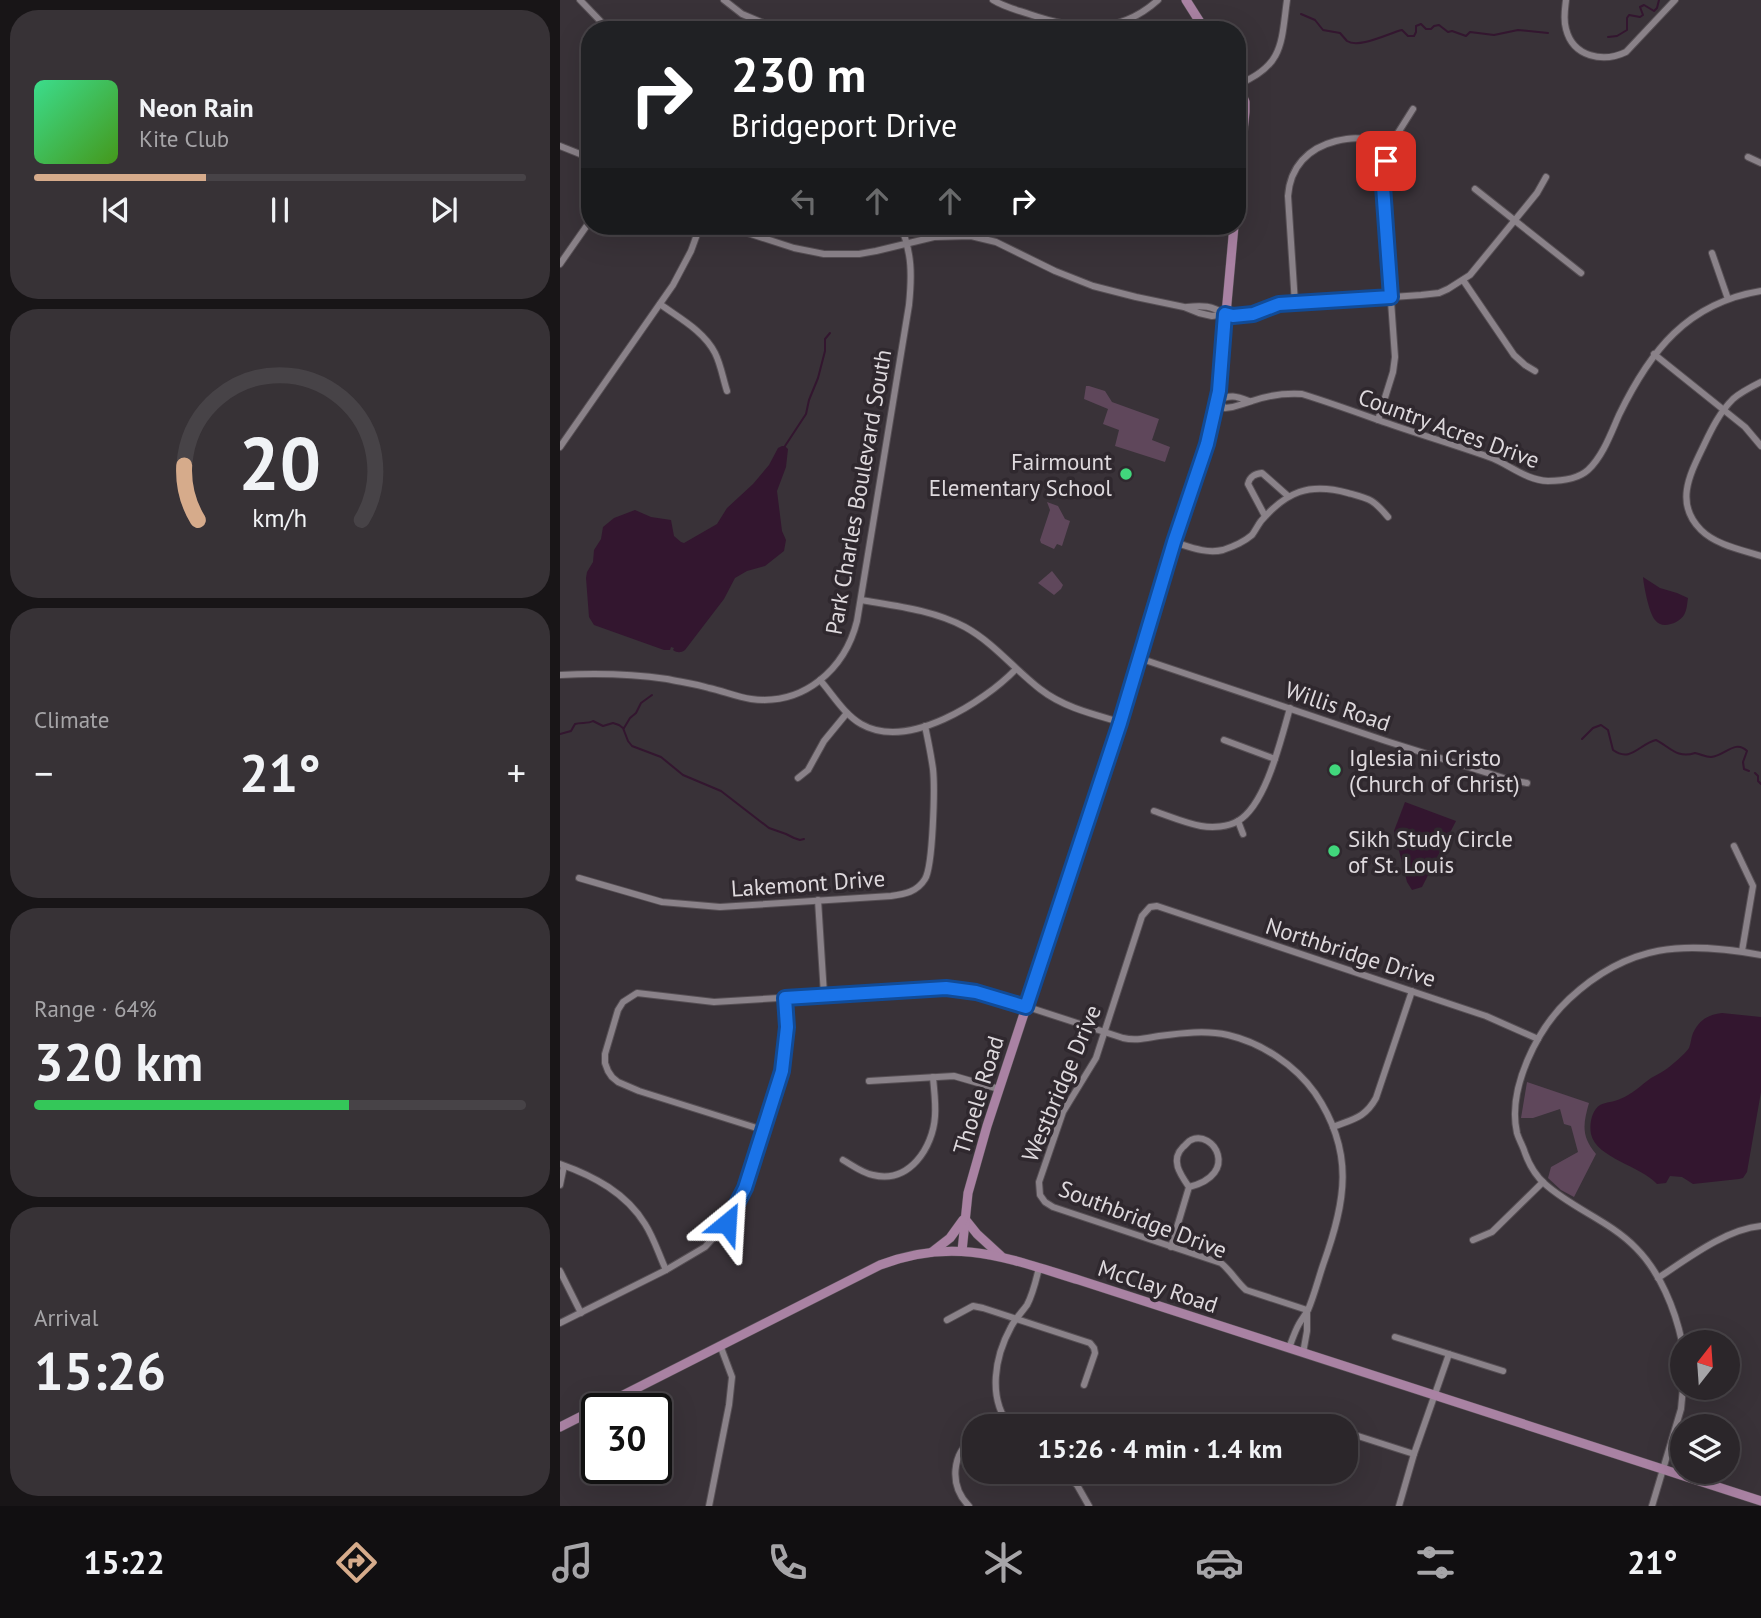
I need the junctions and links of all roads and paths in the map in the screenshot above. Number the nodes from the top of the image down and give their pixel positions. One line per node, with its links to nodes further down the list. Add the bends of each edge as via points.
1 (580, 0): 9 (street)
2 (724, 0): 10 (street)
3 (993, 0): 11 (street)
4 (1158, 0): 12 (street)
5 (1186, 0): 13 (main road)
6 (1287, 0): 14 (street, via 1274,60)
7 (1566, 0): 8 (street, via 1569,37 1584,53 1606,58 1626,52)
8 (1675, 0)
9 (600, 21)
10 (759, 21)
11 (1053, 21)
12 (1126, 21)
13 (1199, 21)
14 (1246, 79)
15 (1413, 109): 17 (street)
16 (560, 146): 18 (street)
17 (1390, 149): 37 (street, via 1383,186); 40 (street, via 1363,139 1346,139 1312,150 1298,164 1288,196)
18 (581, 154)
19 (1748, 157): 20 (street)
20 (1761, 163)
21 (1546, 177): 23 (street)
22 (1475, 189): 23 (street)
23 (1515, 220): 34 (street); 35 (street)
24 (581, 234): 33 (street)
25 (696, 235): 39 (street)
26 (754, 235): 31 (street, via 824,254 859,254)
27 (905, 235): 31 (street, Park Charles Boulevard South)
28 (982, 235): 30 (street)
29 (1233, 235): 41 (main road, Thoele Road)
30 (981, 238): 31 (street, via 947,235); 41 (street, via 1093,286 1212,316)
31 (908, 243): 57 (street, Park Charles Boulevard South, via 909,305)
32 (1712, 253): 38 (street)
33 (560, 264)
34 (1581, 273)
35 (1463, 280): 37 (street, via 1439,293); 43 (street, via 1514,355)
36 (1761, 291): 38 (street, Country Acres Drive)
37 (1391, 297): 40 (street); 49 (street, via 1394,367)
38 (1728, 299): 42 (street, Country Acres Drive, via 1684,324)
39 (660, 304): 45 (street, via 708,342); 51 (street)
40 (1296, 304): 41 (street, via 1279,304 1253,314)
41 (1225, 314): 46 (main road, Thoele Road)
42 (1654, 354): 48 (street); 49 (street, Country Acres Drive, via 1601,452 1587,471 1572,478 1544,481 1529,477 1489,457)
43 (1535, 371)
44 (1761, 382): 48 (street)
45 (727, 391)
46 (1217, 401): 47 (street, Country Acres Drive, via 1227,396); 47 (street, Country Acres Drive, via 1225,408); 55 (main road, Thoele Road)
47 (1249, 401): 49 (street, Country Acres Drive, via 1302,394)
48 (1724, 410): 50 (street); 56 (street, via 1688,479 1689,509 1708,536)
49 (1378, 420)
50 (1761, 446)
51 (560, 447)
52 (1289, 496): 53 (street); 53 (street, via 1256,473 1248,484); 54 (street, via 1308,489 1339,490 1374,502)
53 (1265, 516): 55 (street, via 1252,535 1224,550)
54 (1388, 517)
55 (1174, 542): 58 (main road, Thoele Road)
56 (1761, 556)
57 (861, 600): 59 (street, via 950,620 981,637); 61 (street, Park Charles Boulevard South, via 850,642)
58 (1139, 658): 62 (street, Willis Road); 64 (main road, Thoele Road)
59 (1016, 669): 64 (street, via 1053,698); 65 (street, via 966,709)
60 (560, 675): 61 (street, Park Charles Boulevard South, via 668,680 759,699 790,696)
61 (820, 680): 63 (street)
62 (1290, 708): 67 (street); 69 (street, Willis Road)
63 (848, 713): 65 (street, via 881,731); 68 (street)
64 (1120, 723): 82 (main road, Thoele Road)
65 (925, 726): 75 (street, Lakemont Drive, via 934,789 927,876 918,887 902,894)
66 (1224, 740): 67 (street)
67 (1275, 758): 71 (street, via 1257,803)
68 (798, 778)
69 (1527, 783)
70 (1154, 811): 71 (street, via 1200,826 1221,827)
71 (1238, 821): 72 (street)
72 (1243, 834)
73 (1734, 846): 77 (street, via 1753,886)
74 (579, 878): 75 (street, Lakemont Drive, via 681,905)
75 (818, 900): 80 (street)
76 (1150, 907): 79 (street, Northbridge Drive); 83 (street, Westbridge Drive, via 1142,916)
77 (1742, 951): 78 (street); 84 (street, via 1696,946 1631,958 1581,988)
78 (1761, 955)
79 (1412, 991): 84 (street, Northbridge Drive); 88 (street, via 1377,1098 1362,1116)
80 (824, 995): 81 (street); 82 (street, via 946,988)
81 (785, 998): 89 (street, via 785,1056); 89 (street, via 714,1002 637,993 618,1010 605,1054 608,1071 618,1082)
82 (1026, 1007): 83 (street); 87 (main road, Thoele Road)
83 (1104, 1031): 88 (street, via 1135,1041 1206,1032 1251,1042 1310,1086); 95 (street, Westbridge Drive, via 1096,1058 1063,1112 1039,1182)
84 (1538, 1039): 92 (street, via 1516,1096 1515,1114 1517,1134)
85 (933, 1077): 86 (street); 87 (street, via 954,1076); 90 (street, via 936,1117 926,1146 911,1167 882,1177)
86 (869, 1081)
87 (999, 1090): 96 (main road, Thoele Road)
88 (1333, 1126): 107 (street, via 1343,1164 1343,1188 1333,1238)
89 (763, 1130): 104 (street, via 745,1188 727,1223 705,1247)
90 (843, 1160)
91 (562, 1165): 93 (street); 104 (street, via 623,1198 646,1225)
92 (1543, 1182): 98 (street, via 1492,1232); 106 (street, via 1616,1230 1638,1249)
93 (560, 1185)
94 (1189, 1186): 94 (street, via 1181,1175 1177,1153 1191,1140 1201,1138 1213,1144 1218,1169 1211,1178); 99 (street)
95 (1040, 1195): 99 (street, Southbridge Drive, via 1052,1207)
96 (964, 1219): 100 (main road, Thoele Road); 101 (main road); 102 (main road)
97 (1761, 1226): 106 (street, via 1714,1243)
98 (1473, 1240)
99 (1171, 1247): 107 (street, Southbridge Drive, via 1221,1263 1246,1290)
100 (962, 1251): 101 (main road, McClay Road); 102 (main road, McClay Road)
101 (932, 1252): 114 (main road, McClay Road, via 880,1265)
102 (1002, 1257): 103 (main road, McClay Road)
103 (1039, 1268): 109 (street, via 1028,1303); 117 (main road, McClay Road)
104 (666, 1270): 108 (street)
105 (560, 1271): 108 (street)
106 (1658, 1278): 112 (street)
107 (1307, 1310): 117 (street); 118 (street)
108 (581, 1313): 111 (street)
109 (1016, 1319): 110 (street, via 973,1306); 116 (street); 124 (street, via 996,1370 995,1388)
110 (947, 1320)
111 (560, 1324)
112 (1679, 1330)
113 (1395, 1337): 119 (street)
114 (720, 1345): 125 (main road, McClay Road); 132 (street, via 732,1377)
115 (1102, 1345): 116 (street)
116 (1094, 1348): 121 (street)
117 (1289, 1348): 118 (main road, McClay Road)
118 (1303, 1353): 122 (main road, McClay Road)
119 (1449, 1354): 120 (street); 122 (street)
120 (1503, 1371)
121 (1084, 1385)
122 (1434, 1395): 128 (street); 129 (main road, McClay Road)
123 (1682, 1400): 129 (street)
124 (1003, 1414)
125 (560, 1427)
126 (1358, 1436): 128 (street)
127 (962, 1450): 133 (street, via 955,1466 956,1486)
128 (1414, 1454): 135 (street)
129 (1664, 1469): 131 (main road, McClay Road); 136 (street)
130 (1076, 1484): 134 (street)
131 (1761, 1501)
132 (709, 1506)
133 (969, 1506)
134 (1089, 1506)
135 (1398, 1506)
136 (1652, 1506)

